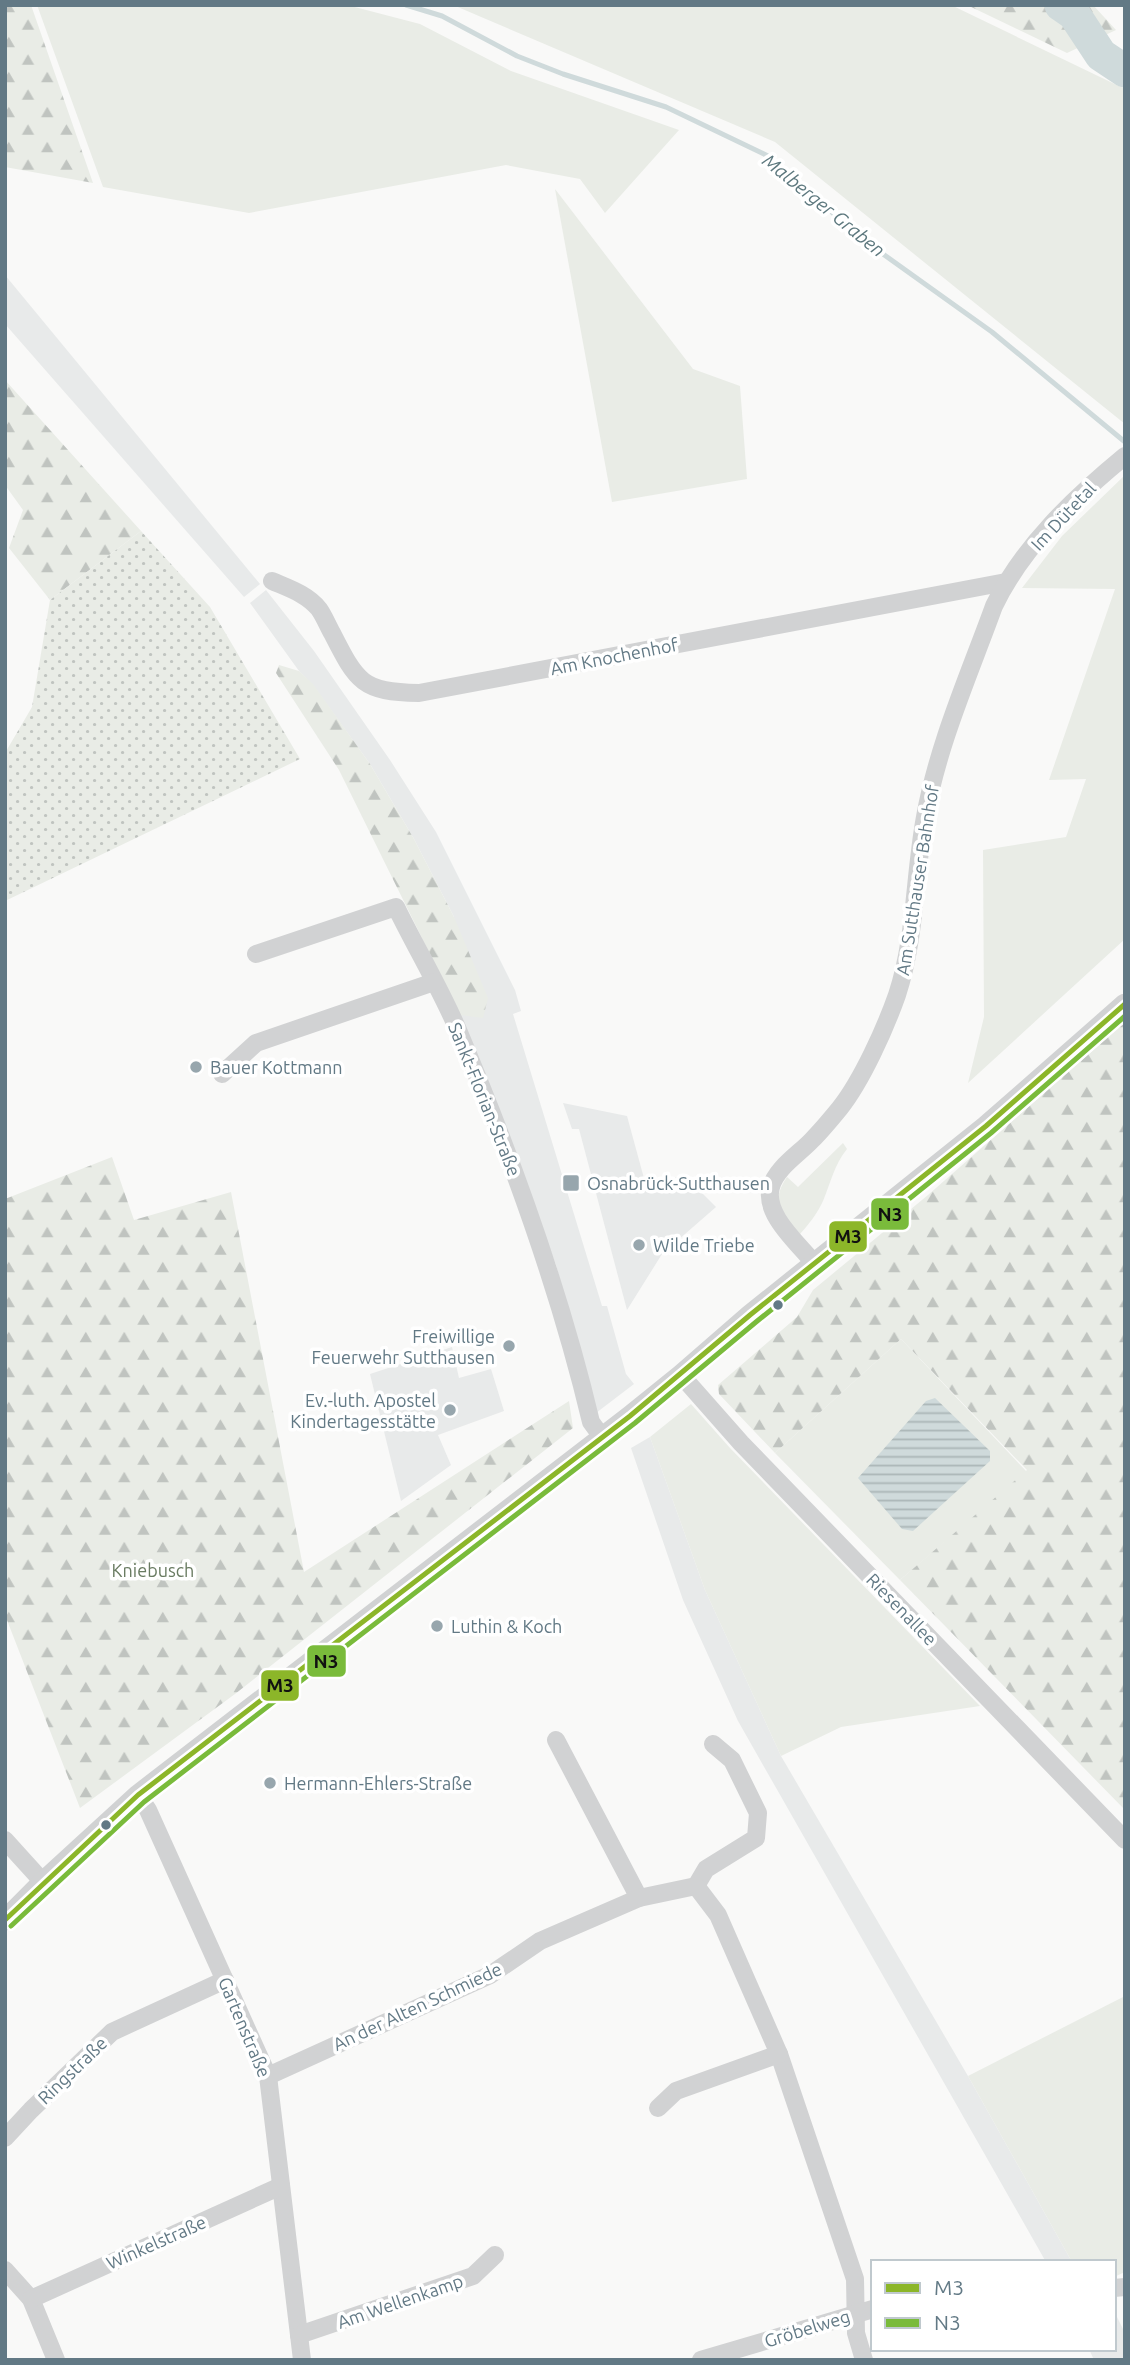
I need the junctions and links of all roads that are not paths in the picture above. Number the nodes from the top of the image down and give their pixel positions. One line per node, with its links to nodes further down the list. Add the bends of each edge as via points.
1 (1125, 456): 3 (street, Im Dütetal, via 1049,526)
2 (272, 581): 3 (street, Am Knochenhof, via 301,594 319,609 348,665 365,684 387,692 419,693)
3 (1006, 582): 8 (street, Am Sutthauser Bahnhof, via 938,760 897,995 866,1066 842,1106 774,1178 770,1189 775,1216)
4 (256, 954): 5 (street, Sankt-Florian-Straße, via 396,907)
5 (434, 982): 7 (street, via 256,1043); 10 (street, Sankt-Florian-Straße, via 523,1193 560,1304 591,1422)
6 (1125, 1004): 8 (street, via 986,1126)
7 (222, 1074)
8 (814, 1262): 9 (street)
9 (681, 1375): 10 (street); 15 (street, Riesenallee, via 741,1443)
10 (602, 1437): 13 (street)
11 (556, 1740): 18 (street)
12 (713, 1744): 17 (street, via 732,1760 758,1813 756,1838 706,1869)
13 (138, 1796): 16 (street); 20 (street, Gartenstraße)
14 (5, 1840): 16 (street)
15 (1125, 1840)
16 (43, 1882): 19 (street)
17 (696, 1886): 18 (street, An der Alten Schmiede); 21 (street, via 718,1915)
18 (639, 1898): 22 (street, An der Alten Schmiede, via 540,1941 490,1975)
19 (5, 1920)
20 (225, 1980): 22 (street, Gartenstraße); 24 (street, Ringstraße, via 111,2032)
21 (779, 2054): 23 (street, via 676,2091); 29 (street)
22 (268, 2076): 25 (street, Gartenstraße)
23 (658, 2108)
24 (5, 2138)
25 (281, 2186): 28 (street, Winkelstraße); 30 (street, Gartenstraße)
26 (495, 2255): 30 (street, Am Wellenkamp, via 473,2276)
27 (5, 2270): 28 (street)
28 (31, 2299): 31 (street)
29 (864, 2311): 33 (street, Gröbelweg); 34 (street, via 856,2333)
30 (299, 2335): 32 (street, Gartenstraße)
31 (56, 2360)
32 (302, 2360)
33 (701, 2360)
34 (864, 2360)

